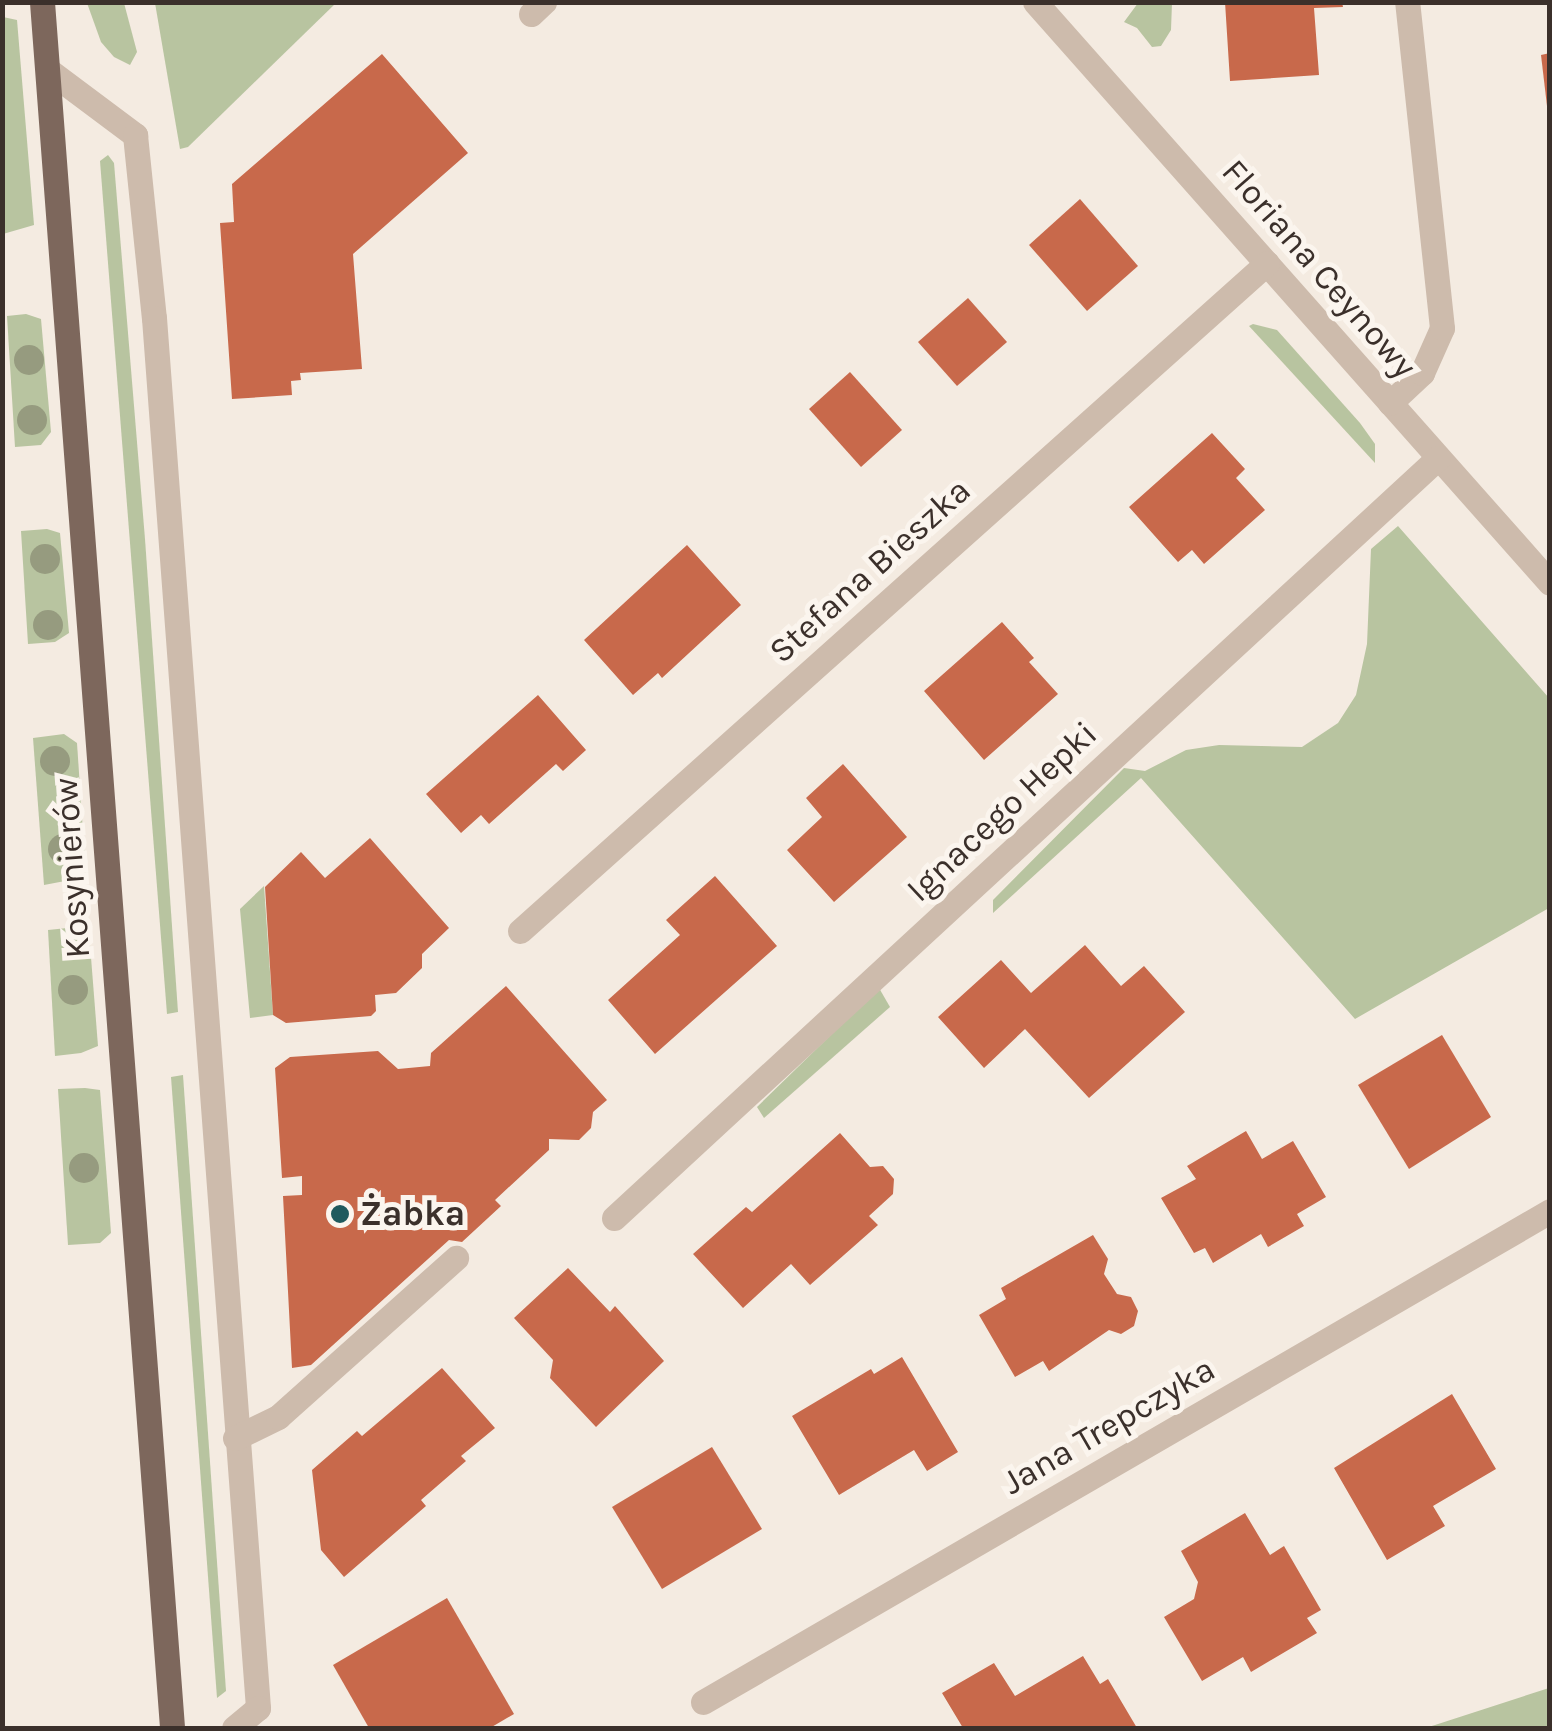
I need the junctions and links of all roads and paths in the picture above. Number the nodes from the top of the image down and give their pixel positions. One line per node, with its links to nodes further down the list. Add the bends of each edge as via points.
1 (42, 2): 4 (main road, Kosynierów)
2 (1035, 2): 5 (street, Floriana Ceynowy)
3 (1407, 2): 6 (street, via 1442,328 1422,373)
4 (48, 70): 13 (street, via 135,135); 15 (main road, Kosynierów)
5 (1267, 263): 6 (street, Floriana Ceynowy); 9 (street, Stefana Bieszka)
6 (1390, 403): 7 (street, Floriana Ceynowy)
7 (1438, 458): 8 (street, Floriana Ceynowy); 11 (street, Ignacego Hepki)
8 (1550, 583)
9 (520, 931)
10 (1550, 1211): 14 (street, Jana Trepczyka)
11 (614, 1218)
12 (456, 1258): 13 (street, via 278,1417)
13 (236, 1438): 16 (street, via 258,1708)
14 (703, 1702)
15 (172, 1728)
16 (234, 1728)

